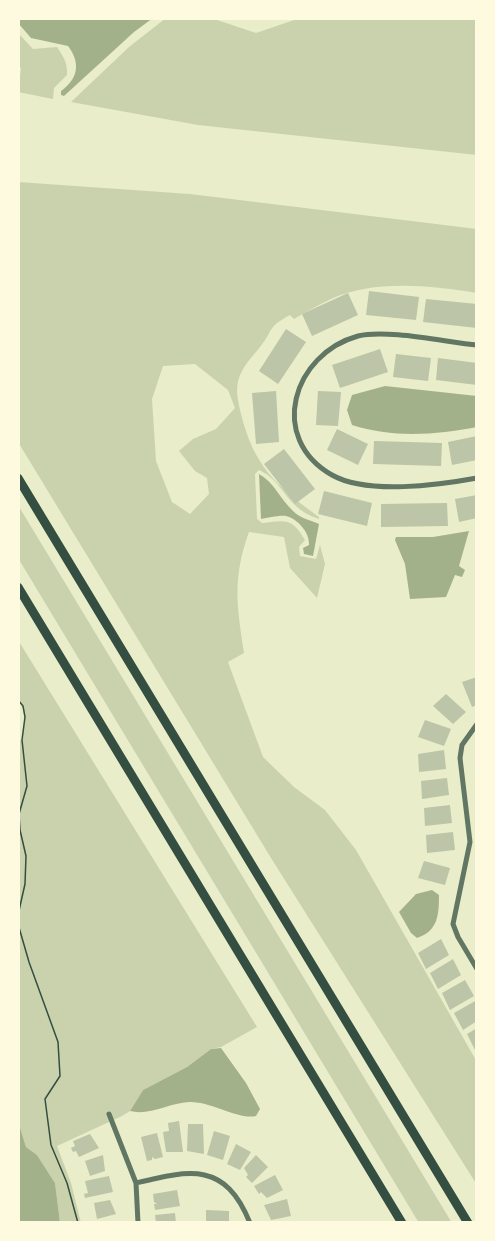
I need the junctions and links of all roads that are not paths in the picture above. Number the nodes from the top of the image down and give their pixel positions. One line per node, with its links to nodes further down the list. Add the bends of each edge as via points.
1 (477, 345): 3 (street, via 381,334 344,341 310,366 299,386 295,417 304,448 333,475 382,486 414,487)
2 (18, 478): 12 (highway)
3 (477, 478)
4 (18, 586): 11 (highway)
5 (477, 724): 6 (street, via 462,745 460,758 470,842 453,924)
6 (477, 969)
7 (109, 1114): 8 (street)
8 (136, 1183): 9 (street); 10 (street, via 183,1172 209,1176 242,1202)
9 (138, 1223)
10 (250, 1223)
11 (402, 1223)
12 (468, 1223)

